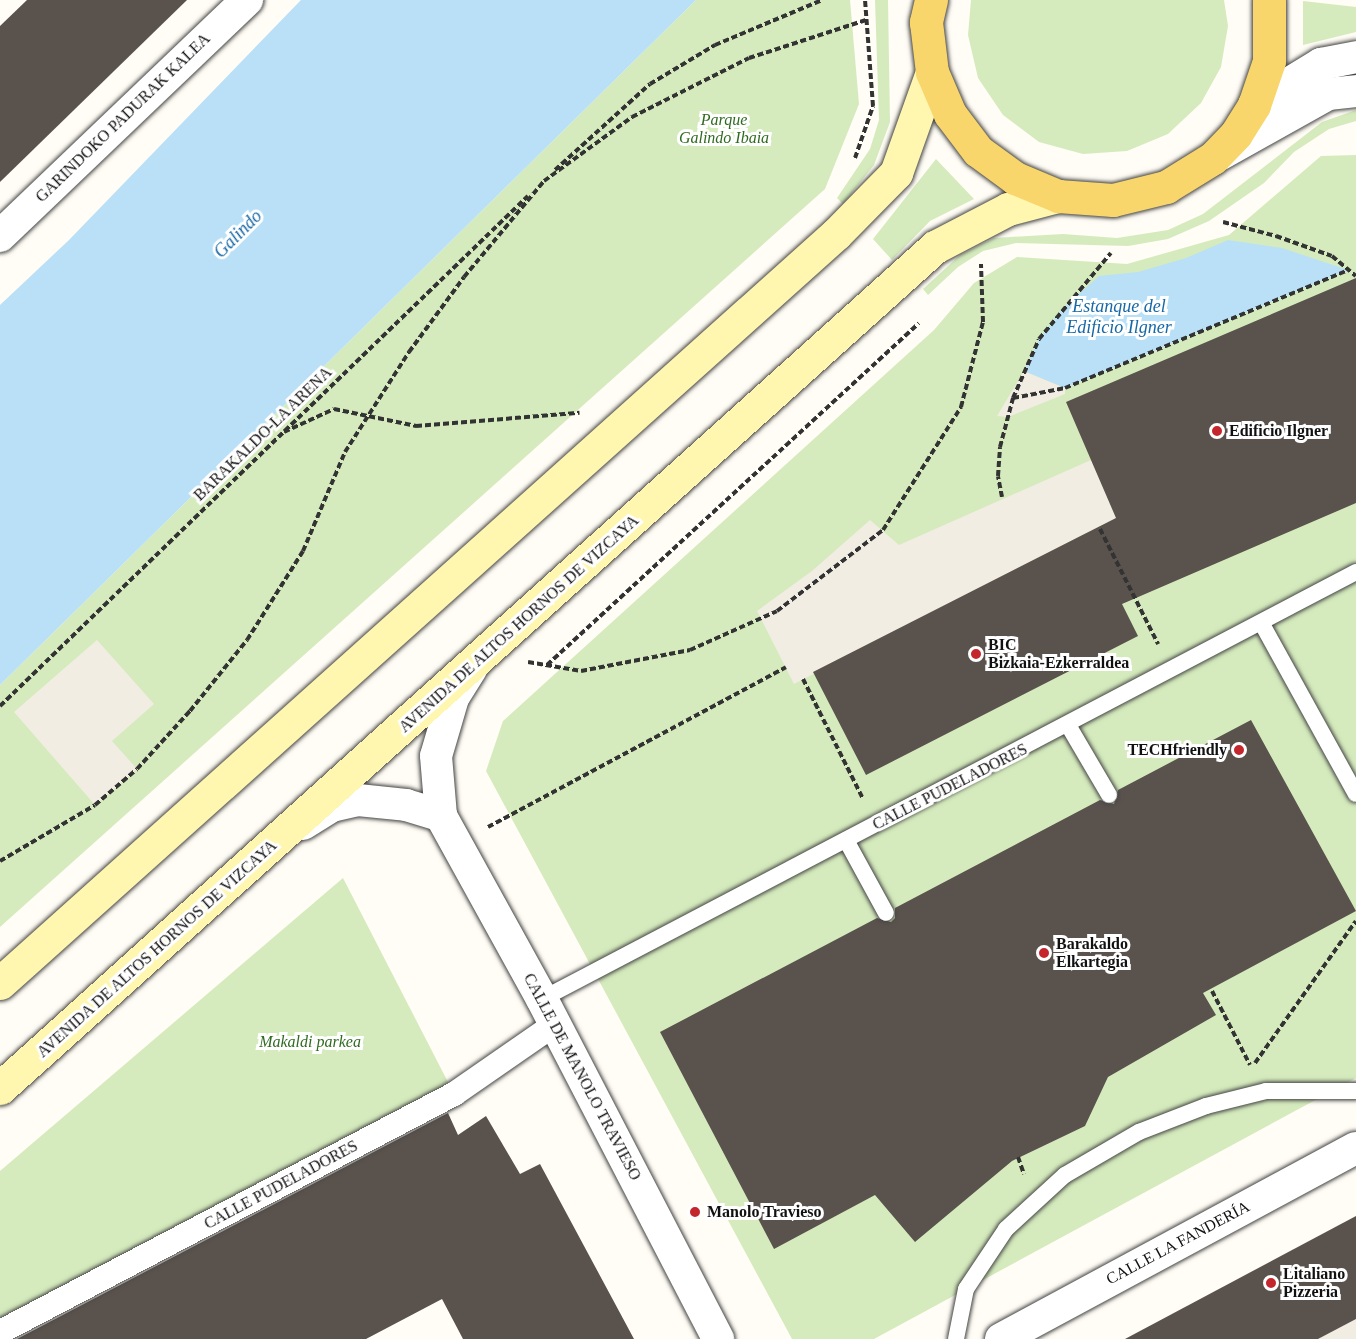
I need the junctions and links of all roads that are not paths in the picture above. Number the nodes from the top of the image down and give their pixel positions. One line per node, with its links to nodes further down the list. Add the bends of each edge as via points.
1 (247, 0): 10 (street, GARINDOKO PADURAK KALEA)
2 (931, 0): 5 (main road, via 927,22)
3 (1269, 0): 7 (main road, via 1269,61)
4 (1356, 57): 7 (street, via 1321,64)
5 (932, 72): 9 (main road, via 950,114 978,151 1015,178); 21 (main road, via 896,173 836,234)
6 (1356, 91): 8 (street, via 1328,94)
7 (1254, 105): 8 (main road, via 1236,134)
8 (1213, 158): 9 (main road, via 1155,190 1113,200)
9 (1058, 196): 13 (main road, AVENIDA DE ALTOS HORNOS DE VIZCAYA, via 1008,209 935,247)
10 (0, 236)
11 (1354, 578): 12 (lane, CALLE PUDELADORES)
12 (1262, 624): 14 (lane, CALLE PUDELADORES); 15 (lane)
13 (478, 661): 17 (street, CALLE DE MANOLO TRAVIESO, via 453,698 436,756); 18 (main road, AVENIDA DE ALTOS HORNOS DE VIZCAYA)
14 (1068, 725): 16 (lane); 19 (lane, CALLE PUDELADORES)
15 (1356, 794)
16 (1109, 795)
17 (441, 816): 18 (street, via 406,805 358,800 332,807); 22 (street, CALLE DE MANOLO TRAVIESO)
18 (284, 836): 23 (main road, AVENIDA DE ALTOS HORNOS DE VIZCAYA)
19 (846, 840): 20 (lane); 22 (lane, CALLE PUDELADORES)
20 (886, 913)
21 (0, 982)
22 (548, 1011): 26 (street, CALLE PUDELADORES, via 454,1094); 27 (street, CALLE DE MANOLO TRAVIESO)
23 (0, 1089)
24 (1356, 1091): 28 (lane, via 1266,1091 1206,1106 1139,1132 1065,1175 1006,1229 966,1289)
25 (1356, 1148): 29 (street, CALLE LA FANDERÍA)
26 (0, 1332)
27 (718, 1339)
28 (956, 1339)
29 (1001, 1339)

